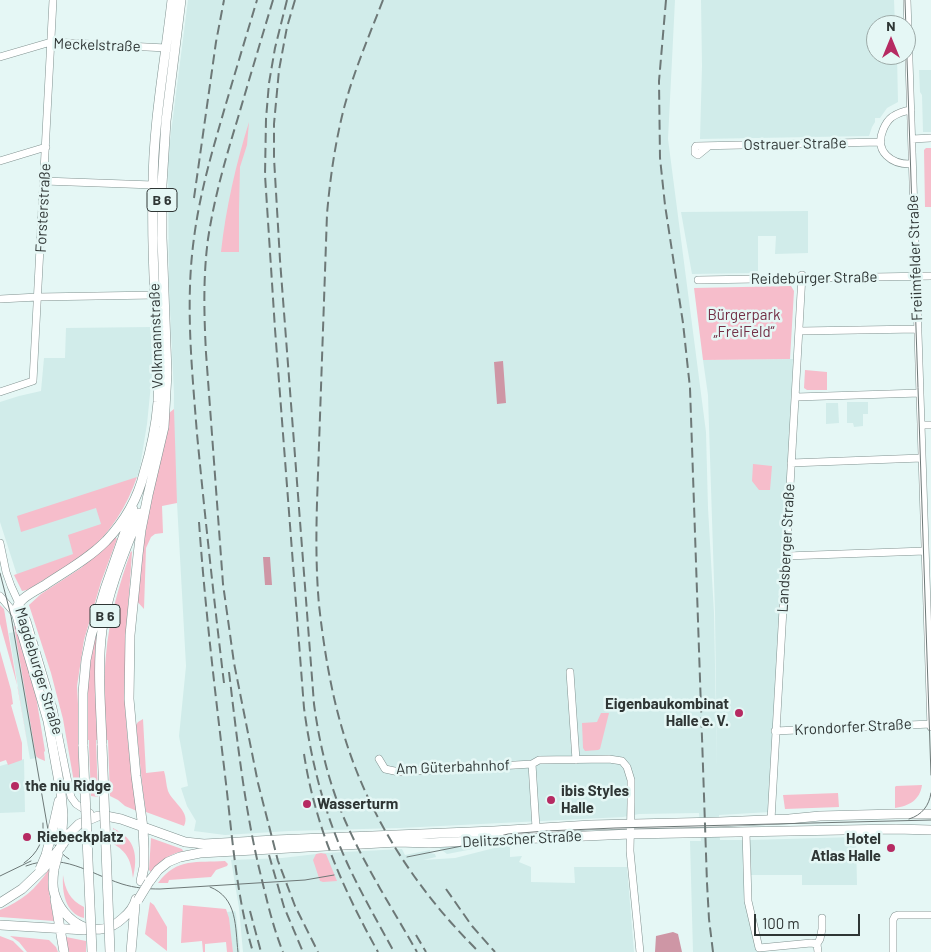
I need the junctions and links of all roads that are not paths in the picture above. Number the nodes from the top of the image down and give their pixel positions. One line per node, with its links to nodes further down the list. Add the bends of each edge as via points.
1 (53, 0): 5 (street, Forsterstraße)
2 (172, 0): 6 (main road, Volkmannstraße / B 6)
3 (181, 0): 35 (main road, Volkmannstraße / B 6, via 166,121 162,185 166,401 164,427)
4 (907, 0): 8 (street, Freiimfelder Straße)
5 (51, 42): 6 (street, Meckelstraße); 7 (street, Meckelstraße); 13 (street, Forsterstraße)
6 (166, 48): 17 (main road, Volkmannstraße / B 6)
7 (0, 57)
8 (911, 110): 10 (street, Freiimfelder Straße); 11 (street, via 888,121)
9 (931, 138): 10 (street)
10 (912, 139): 15 (street, Freiimfelder Straße)
11 (880, 142): 12 (street, Ostrauer Straße); 15 (street, via 889,158 899,164)
12 (709, 146)
13 (46, 147): 14 (street); 16 (street, Forsterstraße)
14 (0, 161)
15 (912, 164): 18 (street, Freiimfelder Straße)
16 (44, 181): 17 (street); 23 (street, Forsterstraße)
17 (153, 185): 22 (main road, Volkmannstraße / B 6)
18 (916, 276): 19 (street, Reideburger Straße); 20 (street, Reideburger Straße); 25 (street, Freiimfelder Straße)
19 (931, 276)
20 (802, 277): 21 (street, Reideburger Straße); 26 (street, Landsberger Straße)
21 (698, 280)
22 (155, 294): 23 (street); 34 (main road, Volkmannstraße / B 6, via 158,402 149,454)
23 (38, 297): 24 (street); 27 (street, Forsterstraße, via 34,381)
24 (0, 299)
25 (918, 329): 26 (street); 28 (street, Freiimfelder Straße)
26 (800, 331): 29 (street, Landsberger Straße)
27 (0, 392)
28 (920, 393): 29 (street); 30 (street, Freiimfelder Straße)
29 (796, 396): 33 (street, Landsberger Straße)
30 (921, 425): 31 (street); 32 (street, Freiimfelder Straße)
31 (931, 425)
32 (922, 458): 33 (street); 36 (street, Freiimfelder Straße)
33 (792, 463): 39 (street, Landsberger Straße)
34 (137, 495): 41 (main road, Volkmannstraße / B 6, via 116,529 93,553); 73 (main road, bridge, via 90,636 86,660 83,746)
35 (148, 495): 55 (main road, via 130,635 128,698); 74 (main road, B 6, bridge, via 115,577 100,648)
36 (928, 532): 38 (street, Freiimfelder Straße)
37 (0, 543): 41 (street, Magdeburger Straße)
38 (925, 551): 39 (street); 43 (street, Freiimfelder Straße)
39 (786, 556): 46 (street, Landsberger Straße)
40 (0, 596): 42 (street, Magdeburger Straße)
41 (19, 603): 42 (main road); 52 (street, Magdeburger Straße, via 53,708 71,797 79,807)
42 (17, 616): 50 (main road, Magdeburger Straße, via 48,721)
43 (929, 637): 45 (street, Freiimfelder Straße)
44 (570, 672): 48 (street)
45 (931, 725): 46 (street, Krondorfer Straße)
46 (775, 731): 53 (street, Landsberger Straße)
47 (378, 759): 49 (street, Am Güterbahnhof, via 385,769 399,772)
48 (576, 760): 49 (street, Am Güterbahnhof, via 539,760); 54 (street, Am Güterbahnhof, via 622,761 630,780)
49 (532, 764): 56 (street, Am Güterbahnhof)
50 (60, 793): 60 (main road, Magdeburger Straße, via 63,823); 61 (main road, bridge)
51 (931, 814): 53 (main road, Delitzscher Straße)
52 (98, 816): 55 (main road, via 120,819); 60 (main road, via 79,824)
53 (771, 820): 54 (main road, Delitzscher Straße)
54 (631, 824): 56 (main road, Delitzscher Straße); 59 (street)
55 (143, 828): 56 (main road, Delitzscher Straße, via 185,842 204,844); 62 (main road)
56 (536, 828)
57 (931, 830): 58 (main road, Delitzscher Straße)
58 (746, 832): 59 (main road, Delitzscher Straße); 71 (street, via 748,901 759,948)
59 (630, 834): 62 (main road, Delitzscher Straße, via 200,853 168,862); 76 (street)
60 (60, 848): 61 (main road, bridge); 63 (main road, bridge, via 54,869)
61 (40, 871): 65 (main road, via 22,889)
62 (145, 882): 64 (main road, Delitzscher Straße, bridge)
63 (54, 892): 69 (main road); 70 (main road, via 68,918)
64 (137, 900): 70 (main road, via 119,922); 75 (main road)
65 (0, 903)
66 (931, 915): 78 (street, via 895,916)
67 (822, 918): 71 (street)
68 (0, 925): 69 (main road)
69 (59, 928): 70 (main road); 72 (main road)
70 (95, 930)
71 (817, 944): 77 (street)
72 (64, 952)
73 (92, 952)
74 (110, 952)
75 (131, 952)
76 (640, 952)
77 (818, 952)
78 (893, 952)

